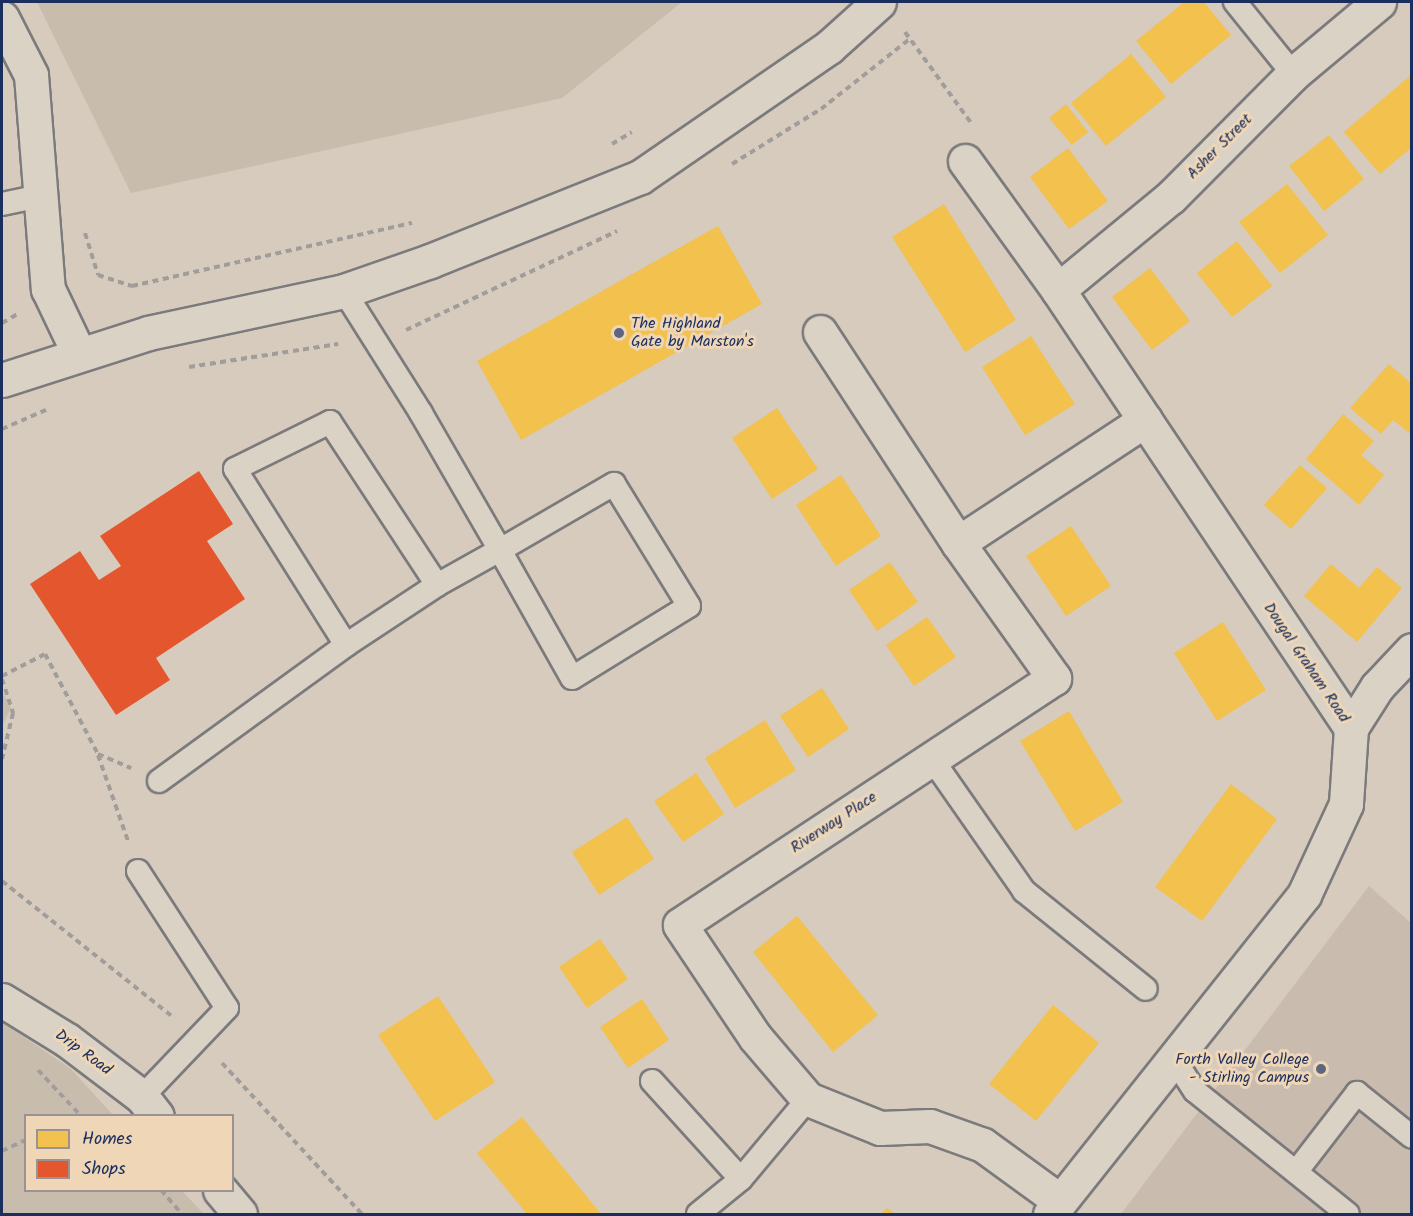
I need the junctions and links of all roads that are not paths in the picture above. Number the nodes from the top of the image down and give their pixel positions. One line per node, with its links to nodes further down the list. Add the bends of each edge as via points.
1 (1234, 2): 5 (lane)
2 (1379, 2): 5 (street, Asher Street)
3 (878, 3): 10 (street, via 829,46 640,177)
4 (2, 18): 7 (street, via 31,75)
5 (1293, 74): 9 (street, Asher Street, via 1171,196)
6 (965, 160): 9 (street, Dougal Graham Road)
7 (40, 196): 8 (lane); 12 (street, via 48,289)
8 (2, 204)
9 (1058, 290): 14 (street, Dougal Graham Road)
10 (344, 291): 12 (street, via 148,333); 16 (lane)
11 (820, 332): 15 (street, Riverway Place)
12 (79, 354): 13 (street)
13 (2, 380)
14 (1145, 420): 15 (street); 20 (street, Dougal Graham Road)
15 (958, 543): 21 (street, Riverway Place, via 1054,678)
16 (500, 550): 16 (lane, via 572,678 689,606 614,484); 17 (lane)
17 (437, 585): 18 (lane); 18 (lane, via 330,422 235,470)
18 (346, 645): 22 (lane)
19 (1412, 650): 20 (street, via 1377,687)
20 (1351, 728): 26 (street, Dougal Graham Road, via 1346,804 1304,895)
21 (932, 759): 24 (lane, via 1024,891); 28 (street, Riverway Place, via 680,925 755,1037)
22 (159, 781)
23 (138, 871): 29 (lane, via 226,1008)
24 (1146, 989)
25 (2, 1000): 29 (street, Drip Road, via 67,1040)
26 (1174, 1059): 31 (lane, via 1195,1090); 34 (street, Dougal Graham Road)
27 (652, 1081): 32 (lane)
28 (808, 1099): 32 (lane); 34 (street, Riverway Place, via 880,1128 930,1126 983,1144)
29 (149, 1106)
30 (1412, 1137): 31 (lane, via 1357,1093)
31 (1296, 1172): 37 (lane)
32 (741, 1179): 36 (lane)
33 (221, 1192): 35 (street)
34 (1055, 1208)
35 (240, 1215)
36 (698, 1215)
37 (1348, 1215)

